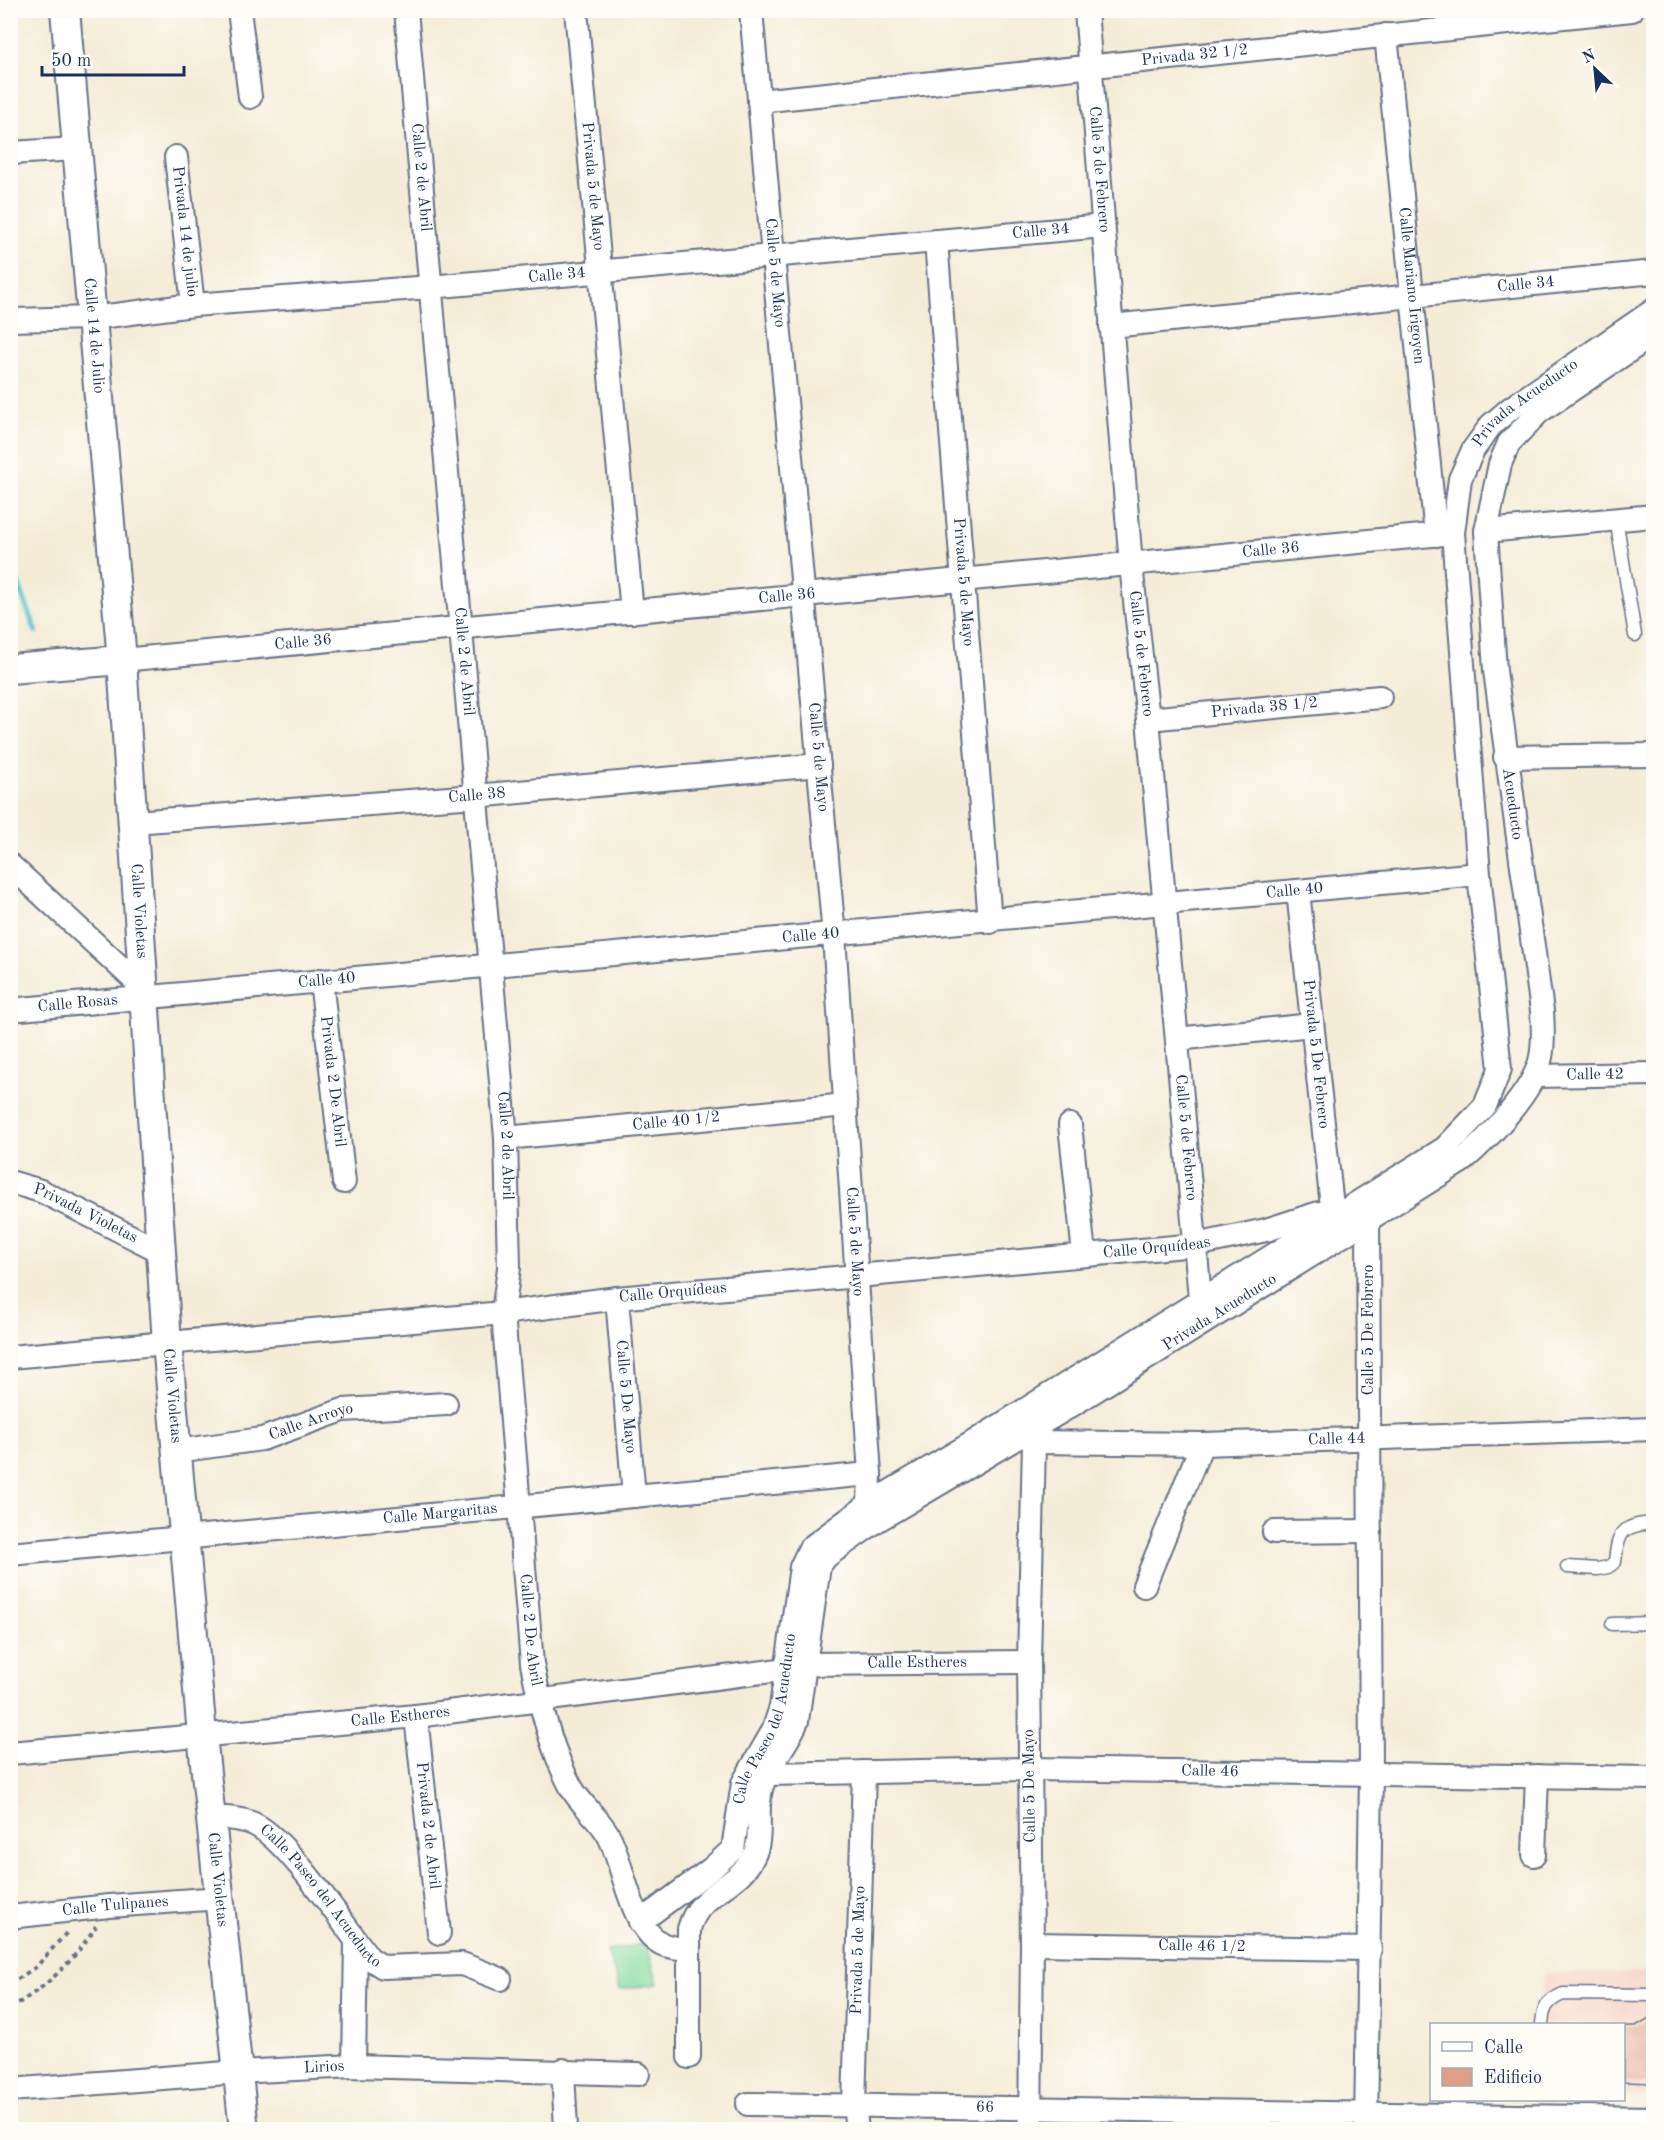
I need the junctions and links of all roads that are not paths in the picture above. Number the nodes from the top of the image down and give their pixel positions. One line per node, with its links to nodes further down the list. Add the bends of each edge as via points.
1 (65, 10): 12 (street, Calle 14 de Julio)
2 (239, 10): 10 (street)
3 (406, 10): 20 (street, Calle 2 de Abril)
4 (576, 10): 18 (street, Privada 5 de Mayo)
5 (751, 10): 11 (street, Calle 5 de Mayo)
6 (1086, 10): 9 (street, Calle 5 de Febrero)
7 (1632, 10): 8 (street, Privada 32 1/2)
8 (1386, 35): 9 (street, Privada 32 1/2); 21 (street, Calle Mariano Irigoyen)
9 (1090, 68): 11 (street, Privada 32 1/2); 15 (street, Calle 5 de Febrero)
10 (250, 97)
11 (759, 101): 17 (street, Calle 5 de Mayo)
12 (77, 148): 13 (street); 24 (street, Calle 14 de Julio)
13 (10, 153)
14 (176, 157): 22 (street, Privada 14 de julio)
15 (1103, 226): 16 (street, Calle 34); 26 (street, Calle 5 de Febrero)
16 (936, 242): 17 (street, Calle 34); 33 (street, Privada 5 de Mayo)
17 (772, 256): 18 (street, Calle 34); 34 (street, Calle 5 de Mayo)
18 (601, 272): 20 (street, Calle 34); 35 (street, Privada 5 de Mayo)
19 (1653, 272): 21 (street, Calle 34)
20 (430, 287): 22 (street, Calle 34); 36 (street, Calle 2 de Abril)
21 (1412, 296): 26 (street, Calle 34); 31 (street, Calle Mariano Irigoyen)
22 (193, 305): 24 (street, Calle 34)
23 (1653, 310): 31 (street, Privada Acueducto, via 1491,425 1473,450 1460,479)
24 (92, 318): 25 (street, Calle 34); 38 (street, Calle 14 de Julio)
25 (10, 320)
26 (1112, 326): 32 (street, Calle 5 de Febrero)
27 (1653, 334): 30 (street, Privada Acueducto, via 1539,412 1509,442 1500,464)
28 (1653, 516): 29 (street)
29 (1616, 518): 30 (street); 37 (lane)
30 (1486, 531): 43 (street, Acueducto)
31 (1444, 534): 32 (street, Calle 36); 48 (street)
32 (1131, 565): 33 (street, Calle 36); 41 (street, Calle 5 de Febrero)
33 (963, 581): 34 (street, Calle 36); 51 (street, Privada 5 de Mayo)
34 (802, 596): 35 (street, Calle 36); 44 (street, Calle 5 de Mayo)
35 (632, 612): 36 (street, Calle 36)
36 (460, 628): 38 (street, Calle 36); 45 (street, Calle 2 de Abril)
37 (1635, 635)
38 (122, 660): 39 (street); 46 (street, Calle Violetas)
39 (10, 669)
40 (1380, 697): 41 (street, Privada 38 1/2)
41 (1148, 719): 50 (street, Calle 5 de Febrero)
42 (1653, 755): 43 (street)
43 (1505, 757): 60 (street, Acueducto, via 1542,1011 1544,1034)
44 (819, 765): 45 (street, Calle 38); 52 (street, Calle 5 de Mayo)
45 (475, 796): 46 (street, Calle 38); 53 (street, Calle 2 de Abril)
46 (134, 822): 55 (street, Calle Violetas)
47 (10, 865): 55 (street)
48 (1479, 874): 49 (street, Calle 40); 66 (street, Privada Acueducto, via 1500,1069 1495,1086 1485,1106 1445,1148)
49 (1298, 891): 50 (street, Calle 40); 57 (street, Privada 5 De Febrero)
50 (1165, 905): 51 (street, Calle 40); 58 (street, Calle 5 de Febrero)
51 (990, 922): 52 (street, Calle 40)
52 (834, 936): 53 (street, Calle 40); 61 (street, Calle 5 de Mayo)
53 (490, 964): 54 (street, Calle 40); 63 (street, Calle 2 de Abril)
54 (321, 980): 55 (street, Calle 40); 65 (street, Privada 2 De Abril)
55 (143, 994): 56 (street, Calle Rosas); 69 (street, Calle Violetas)
56 (10, 1010)
57 (1312, 1025): 58 (street); 66 (street, Privada 5 De Febrero)
58 (1177, 1039): 68 (street, Calle 5 de Febrero)
59 (1653, 1074): 60 (street, Calle 42)
60 (1535, 1076): 67 (street, Privada Acueducto, via 1478,1147 1462,1161)
61 (846, 1105): 63 (street, Calle 40 1/2); 72 (street, Calle 5 de Mayo)
62 (1070, 1125): 70 (street)
63 (506, 1138): 75 (street, Calle 2 de Abril, via 509,1268)
64 (10, 1182): 69 (street, Privada Violetas, via 41,1191)
65 (344, 1182)
66 (1332, 1212): 68 (street, Calle Orquídeas); 71 (street, Privada Acueducto)
67 (1368, 1221): 71 (street, Privada Acueducto); 81 (street, Calle 5 De Febrero)
68 (1196, 1245): 70 (street, Calle Orquídeas); 74 (street, Calle 5 de Febrero)
69 (160, 1251): 76 (street, Calle Violetas)
70 (1084, 1254): 72 (street, Calle Orquídeas)
71 (1268, 1268): 74 (street, Privada Acueducto); 80 (street, Privada Acueducto)
72 (856, 1276): 73 (street, Calle Orquídeas); 84 (street, Calle 5 de Mayo)
73 (617, 1298): 75 (street, Calle Orquídeas); 85 (street, Calle 5 De Mayo)
74 (1200, 1298): 87 (street, Privada Acueducto, via 968,1446)
75 (503, 1313): 76 (street, Calle Orquídeas); 86 (street, Calle 2 De Abril)
76 (167, 1343): 77 (street, Calle Orquídeas); 83 (street, Calle Violetas)
77 (10, 1357)
78 (446, 1404): 83 (street, Calle Arroyo, via 343,1410 262,1439)
79 (1653, 1429): 81 (street, Calle 44)
80 (1029, 1438): 82 (street, Calle 44); 87 (street, Privada Acueducto); 97 (street, Calle 5 De Mayo)
81 (1369, 1438): 82 (street, Calle 44); 89 (street, Calle 5 De Febrero)
82 (1202, 1444): 94 (street)
83 (177, 1451): 91 (street, Calle Violetas)
84 (870, 1474): 85 (street, Calle Margaritas); 87 (street, Calle 5 de Mayo)
85 (634, 1496): 86 (street, Calle Margaritas)
86 (518, 1507): 91 (street, Calle Margaritas); 99 (street, Calle 2 De Abril, via 532,1664)
87 (874, 1512): 98 (street, Calle Paseo del Acueducto, via 810,1548 804,1557)
88 (1653, 1523): 93 (lane, via 1624,1529 1617,1540 1615,1562 1608,1567)
89 (1370, 1531): 90 (street); 105 (street, Calle 5 De Febrero)
90 (1274, 1532)
91 (184, 1538): 92 (street, Calle Margaritas); 101 (street, Calle Violetas)
92 (10, 1554)
93 (1568, 1567)
94 (1144, 1586)
95 (1653, 1623): 96 (lane)
96 (1612, 1624)
97 (1029, 1662): 98 (street, Calle Estheres); 103 (street, Calle 5 De Mayo)
98 (796, 1666): 99 (street, Calle Estheres); 106 (street, Calle Paseo del Acueducto, via 797,1721); 113 (street, Calle Paseo del Acueducto, via 772,1731 743,1783 733,1849)
99 (539, 1699): 100 (street, Calle Estheres); 113 (street, Calle 2 De Abril, via 572,1788 610,1839)
100 (416, 1716): 101 (street, Calle Estheres); 114 (street, Privada 2 de Abril)
101 (202, 1735): 102 (street, Calle Estheres); 109 (street, Calle Violetas)
102 (10, 1753)
103 (1029, 1769): 104 (street, Calle 46); 105 (street, Calle 46); 116 (street, Calle 5 De Mayo)
104 (864, 1772): 106 (street, Calle 46); 129 (street, Privada 5 de Mayo)
105 (1371, 1773): 107 (street, Calle 46); 118 (street, Calle 5 De Febrero)
106 (768, 1774): 117 (street, Calle Paseo del Acueducto, via 759,1799 754,1857 696,1908 689,1929)
107 (1536, 1776): 108 (street, Calle 46); 110 (street)
108 (1653, 1778)
109 (213, 1818): 111 (street, Calle Violetas); 115 (street, Calle Paseo del Acueducto, via 235,1819 269,1833)
110 (1534, 1855)
111 (221, 1898): 112 (street, Calle Tulipanes); 125 (street, Calle Violetas)
112 (10, 1917)
113 (640, 1922): 117 (street, via 658,1943)
114 (439, 1933)
115 (356, 1941): 119 (street, Calle Paseo del Acueducto, via 369,1958 383,1967 462,1964); 123 (street)
116 (1032, 1944): 118 (street, Calle 46 1/2); 132 (street, Calle 5 De Mayo)
117 (689, 1949): 122 (street)
118 (1370, 1949): 133 (street, Calle 5 De Febrero)
119 (500, 1979)
120 (1653, 1995): 121 (lane, via 1563,1994 1549,2000)
121 (1542, 2023)
122 (689, 2057)
123 (354, 2066): 124 (street, Lirios); 125 (street, Lirios)
124 (563, 2070): 126 (street, Lirios); 135 (street)
125 (239, 2072): 127 (street, Lirios); 134 (street, Calle Violetas)
126 (638, 2074)
127 (10, 2090)
128 (748, 2103): 129 (street, 66)
129 (854, 2104): 132 (street, 66); 136 (street, Privada 5 de Mayo)
130 (1539, 2117): 131 (street, 66); 133 (street, 66)
131 (1653, 2118)
132 (1038, 2119): 133 (street, 66)
133 (1366, 2121)
134 (244, 2130)
135 (566, 2130)
136 (857, 2130)

